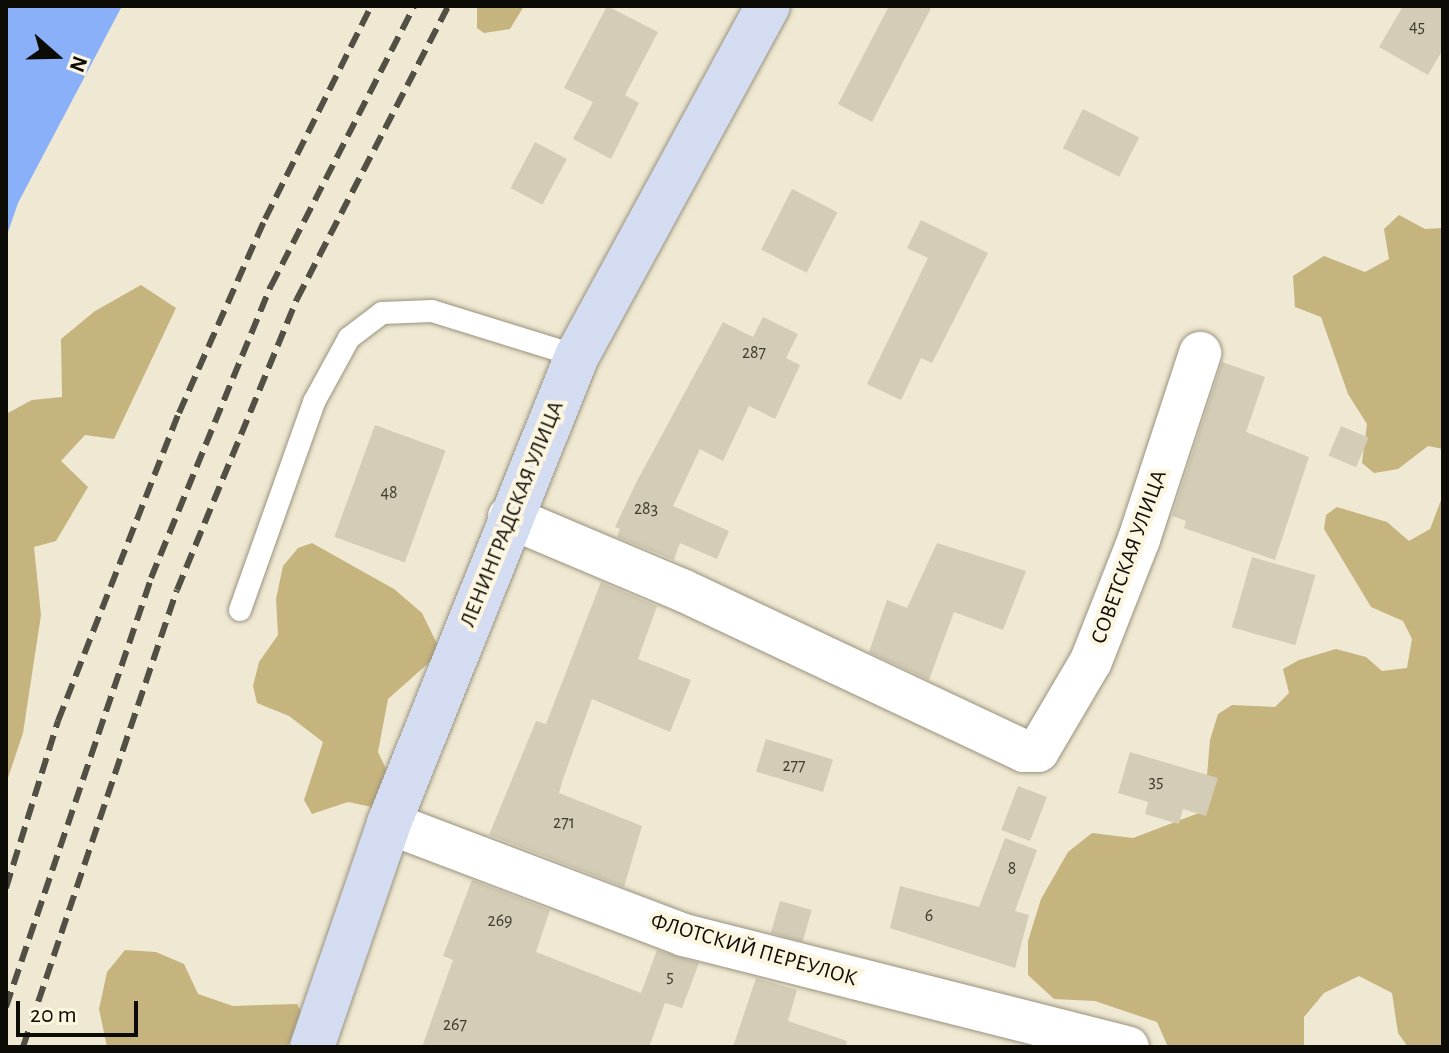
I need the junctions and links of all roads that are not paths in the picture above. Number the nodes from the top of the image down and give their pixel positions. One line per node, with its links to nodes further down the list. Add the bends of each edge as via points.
1 (768, 6): 3 (main road, ЛЕНИНГРАДСКАЯ УЛИЦА)
2 (1200, 353): 4 (street, СОВЕТСКАЯ УЛИЦА, via 1139,539 1091,661 1038,751 1024,751 682,590)
3 (577, 356): 4 (main road, ЛЕНИНГРАДСКАЯ УЛИЦА); 5 (lane, via 432,311 382,313 349,338 314,402)
4 (509, 517): 6 (main road, ЛЕНИНГРАДСКАЯ УЛИЦА)
5 (240, 610)
6 (389, 823): 7 (main road, ЛЕНИНГРАДСКАЯ УЛИЦА); 8 (street, ФЛОТСКИЙ ПЕРЕУЛОК, via 684,935)
7 (312, 1047)
8 (1128, 1047)

